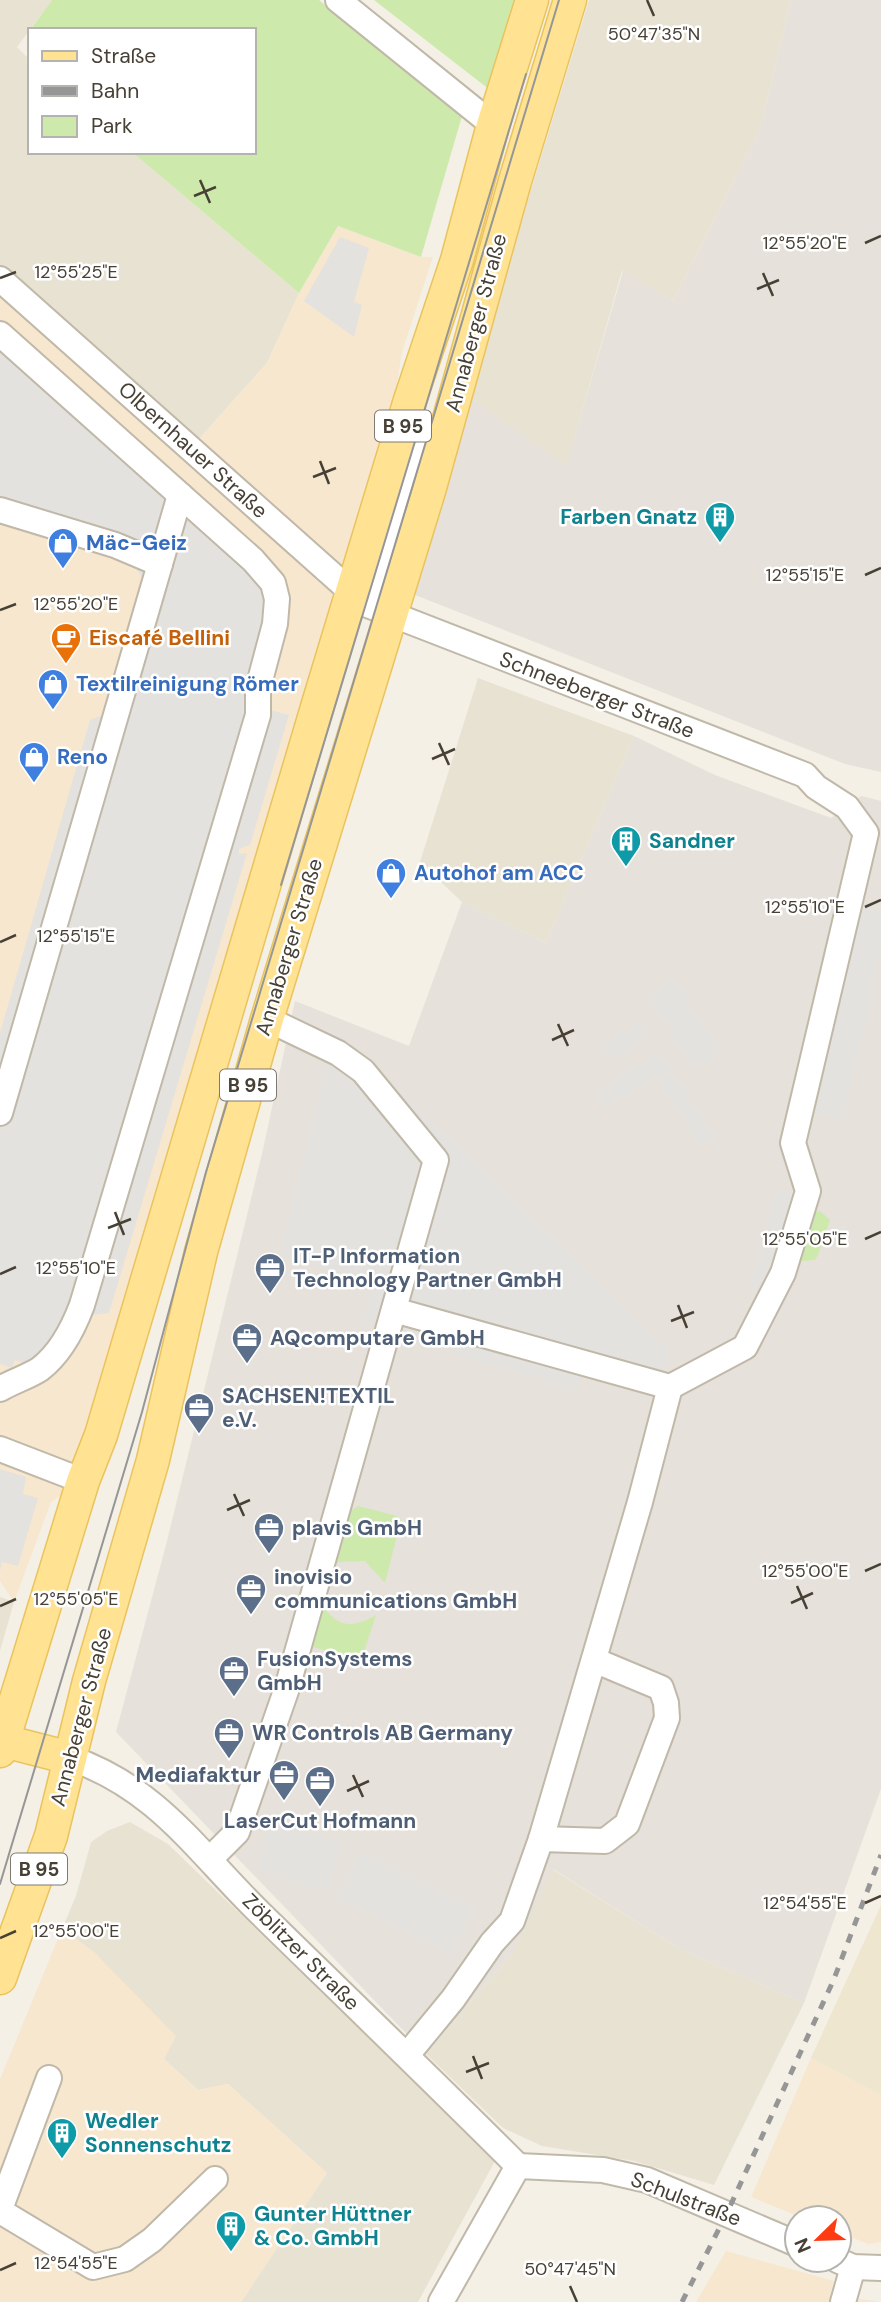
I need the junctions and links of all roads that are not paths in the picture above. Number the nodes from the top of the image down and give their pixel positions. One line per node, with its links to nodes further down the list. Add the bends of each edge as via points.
1 (338, 0): 4 (street)
2 (532, 0): 4 (main road, Annaberger Straße / B 95)
3 (570, 0): 10 (main road, Annaberger Straße / B 95, via 429,491)
4 (493, 125): 10 (main road, Annaberger Straße / B 95, via 457,260 411,400)
5 (0, 279): 10 (street, Olbernhauer Straße)
6 (0, 334): 7 (street)
7 (180, 495): 9 (street); 15 (street, via 273,583 275,624 258,688 258,715 73,1329 40,1368)
8 (0, 510): 9 (street, via 115,545)
9 (160, 564): 12 (street)
10 (369, 604): 11 (main road, Annaberger Straße / B 95); 14 (street, Schneeberger Straße, via 805,775 846,807 866,833 793,1143 808,1191 783,1273 745,1347); 17 (main road, Annaberger Straße / B 95, via 233,983 101,1435)
11 (267, 1019): 13 (street, via 338,1053 363,1071 436,1160); 20 (main road, Annaberger Straße / B 95, via 201,1251 153,1460)
12 (0, 1113)
13 (394, 1310): 14 (street); 22 (street, via 287,1688 237,1832)
14 (670, 1387): 18 (street)
15 (0, 1389)
16 (0, 1449): 17 (street)
17 (83, 1480): 19 (main road, Annaberger Straße / B 95)
18 (594, 1660): 21 (street); 21 (street, via 661,1688 667,1718 627,1824 605,1841)
19 (1, 1744): 20 (main road)
20 (70, 1758): 22 (street, Zöblitzer Straße, via 111,1774 149,1800); 23 (main road, Annaberger Straße / B 95, via 46,1850)
21 (541, 1839): 24 (street, via 512,1921)
22 (211, 1858): 24 (street, Zöblitzer Straße, via 257,1910)
23 (0, 1978)
24 (407, 2055): 26 (street, Zöblitzer Straße)
25 (49, 2078): 28 (street)
26 (518, 2166): 29 (street, Schulstraße, via 603,2170 647,2180); 33 (street)
27 (215, 2179): 28 (street, via 152,2240 125,2259 93,2267)
28 (0, 2210)
29 (783, 2238)
30 (853, 2264): 31 (street)
31 (881, 2268)
32 (844, 2274): 34 (street)
33 (441, 2302)
34 (843, 2302)

